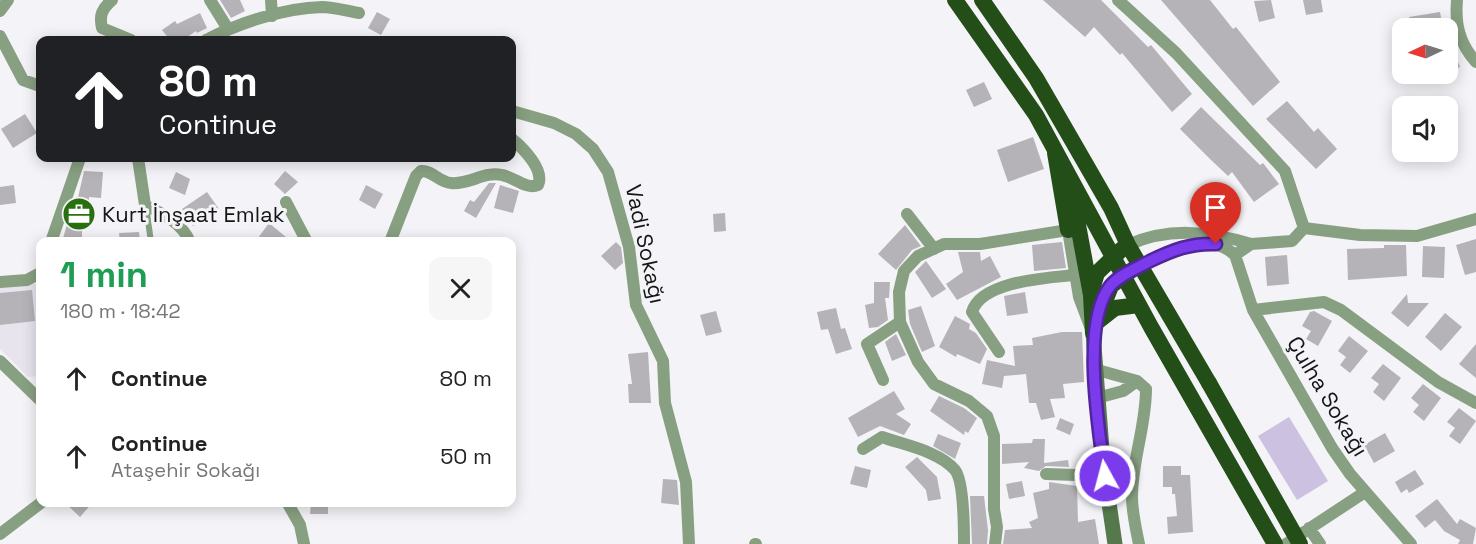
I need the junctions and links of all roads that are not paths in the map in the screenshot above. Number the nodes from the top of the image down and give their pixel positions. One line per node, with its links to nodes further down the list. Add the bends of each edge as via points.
1 (8, 0): 9 (street)
2 (112, 0): 14 (street, via 99,18 102,28)
3 (210, 0): 12 (street)
4 (271, 0): 11 (street)
5 (955, 0): 20 (highway, via 1036,115)
6 (982, 0): 38 (highway, via 1052,105)
7 (1118, 0): 30 (street, via 1176,53 1285,171)
8 (1457, 0): 16 (street, via 1456,21 1462,42)
9 (0, 11)
10 (358, 13): 11 (street, via 323,7)
11 (272, 16): 12 (street)
12 (228, 29): 15 (street)
13 (0, 36): 17 (street, via 23,80)
14 (121, 36)
15 (215, 36)
16 (1476, 62)
17 (36, 85)
18 (516, 112): 69 (street, Vadi Sokağı, via 576,134 593,149 608,172 629,247 636,305 663,361 665,403 686,482)
19 (516, 143): 24 (street, via 539,176 535,187 500,174 453,183)
20 (1055, 149): 25 (highway); 31 (highway)
21 (79, 162): 32 (street)
22 (139, 162): 27 (street)
23 (418, 162): 24 (street)
24 (421, 171): 36 (street)
25 (1068, 172): 41 (highway); 47 (highway)
26 (286, 202): 35 (street)
27 (146, 205): 33 (lane); 34 (street, via 176,223)
28 (907, 214): 39 (street)
29 (1476, 219): 30 (street, via 1417,236 1360,235)
30 (1304, 228): 37 (street, via 1292,241)
31 (1068, 230): 39 (street, via 980,244 944,244); 44 (street)
32 (53, 237)
33 (151, 237)
34 (188, 237)
35 (304, 237)
36 (392, 237)
37 (1251, 244): 38 (street, via 1185,232 1147,237); 40 (street)
38 (1128, 245): 41 (highway); 42 (highway)
39 (934, 249): 50 (street, via 918,256 904,271 899,292)
40 (1235, 255): 42 (street, via 1227,247 1196,243); 49 (street, Çulha Sokağı)
41 (1113, 256): 45 (highway); 47 (highway, via 1097,273)
42 (1141, 266): 45 (highway); 76 (highway, bridge)
43 (36, 275): 46 (street, via 27,280)
44 (1075, 275): 51 (street, via 1083,312); 52 (street, via 1025,280 983,296 975,303 972,312)
45 (1123, 275): 48 (highway); 51 (highway, via 1111,286)
46 (0, 282)
47 (1091, 295): 51 (highway)
48 (1139, 305): 51 (highway, via 1115,308); 74 (highway)
49 (1253, 310): 59 (street, via 1324,302 1341,310 1438,382); 63 (street, Çulha Sokağı, via 1332,448)
50 (900, 322): 55 (street, via 867,344); 71 (street, via 918,362 934,384 969,401 987,416 994,436)
51 (1094, 328): 54 (main road)
52 (999, 352)
53 (0, 361): 57 (street)
54 (1094, 369): 56 (street); 58 (main road)
55 (883, 381)
56 (1137, 381): 58 (street, via 1124,391); 73 (street, via 1146,389 1132,498)
57 (36, 396)
58 (1097, 398): 62 (main road)
59 (1476, 403)
60 (863, 449): 70 (street, via 882,438 943,459 956,471)
61 (1046, 474): 62 (street)
62 (1105, 476): 72 (main road)
63 (1365, 492): 66 (street); 78 (street, Çulha Sokağı)
64 (36, 507): 67 (street)
65 (290, 507): 68 (street, via 300,525)
66 (1309, 528): 75 (street); 77 (street)
67 (0, 534)
68 (304, 544)
69 (689, 544)
70 (964, 544)
71 (996, 544)
72 (1115, 544)
73 (1139, 544)
74 (1275, 544)
75 (1286, 544)
76 (1300, 544)
77 (1320, 544)
78 (1411, 544)

